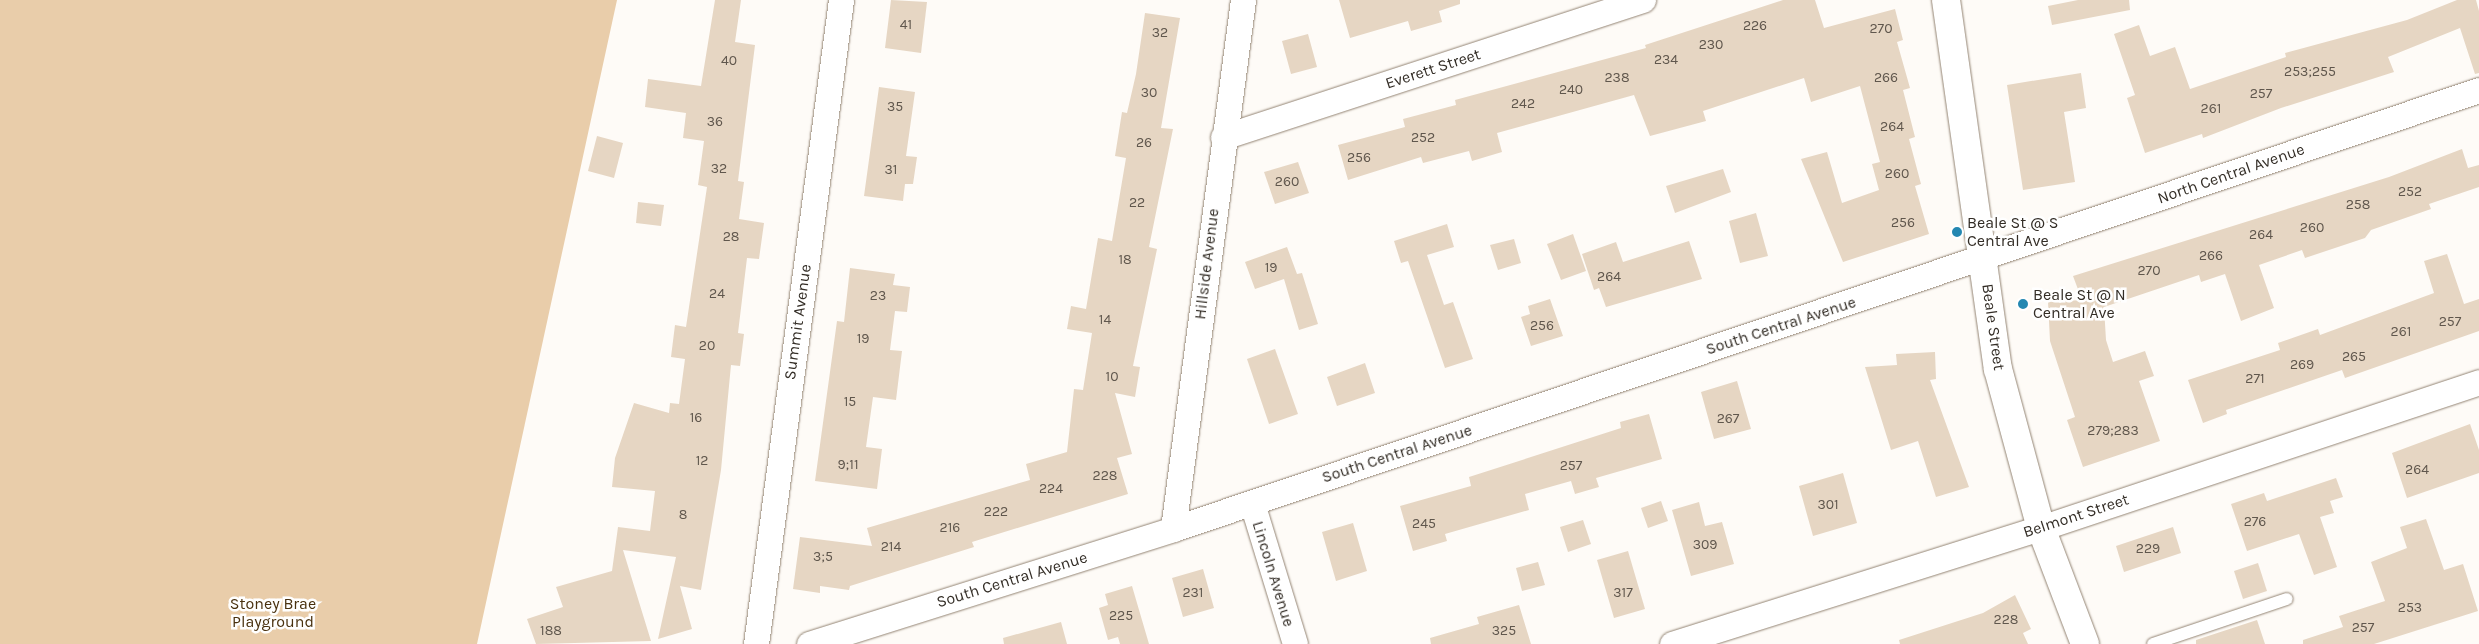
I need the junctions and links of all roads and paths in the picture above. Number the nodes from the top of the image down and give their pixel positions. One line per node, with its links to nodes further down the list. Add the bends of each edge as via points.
1 (840, 0): 13 (street, Summit Avenue)
2 (1243, 0): 6 (street, Hillside Avenue)
3 (1643, 0): 6 (street, Everett Street)
4 (1946, 0): 7 (main road, Beale Street)
5 (2479, 90): 7 (street, North Central Avenue)
6 (1223, 137): 11 (street, Hillside Avenue)
7 (1983, 258): 9 (street, South Central Avenue); 10 (main road, Beale Street, via 1998,369)
8 (2479, 382): 10 (street, Belmont Street)
9 (1252, 503): 11 (street, South Central Avenue); 15 (street, Lincoln Avenue)
10 (2041, 528): 16 (street, Belmont Street); 17 (main road, Beale Street)
11 (1173, 529): 14 (street, South Central Avenue)
12 (2287, 599): 18 (lane)
13 (756, 644)
14 (809, 644)
15 (1295, 644)
16 (1672, 644)
17 (2085, 644)
18 (2153, 644)

